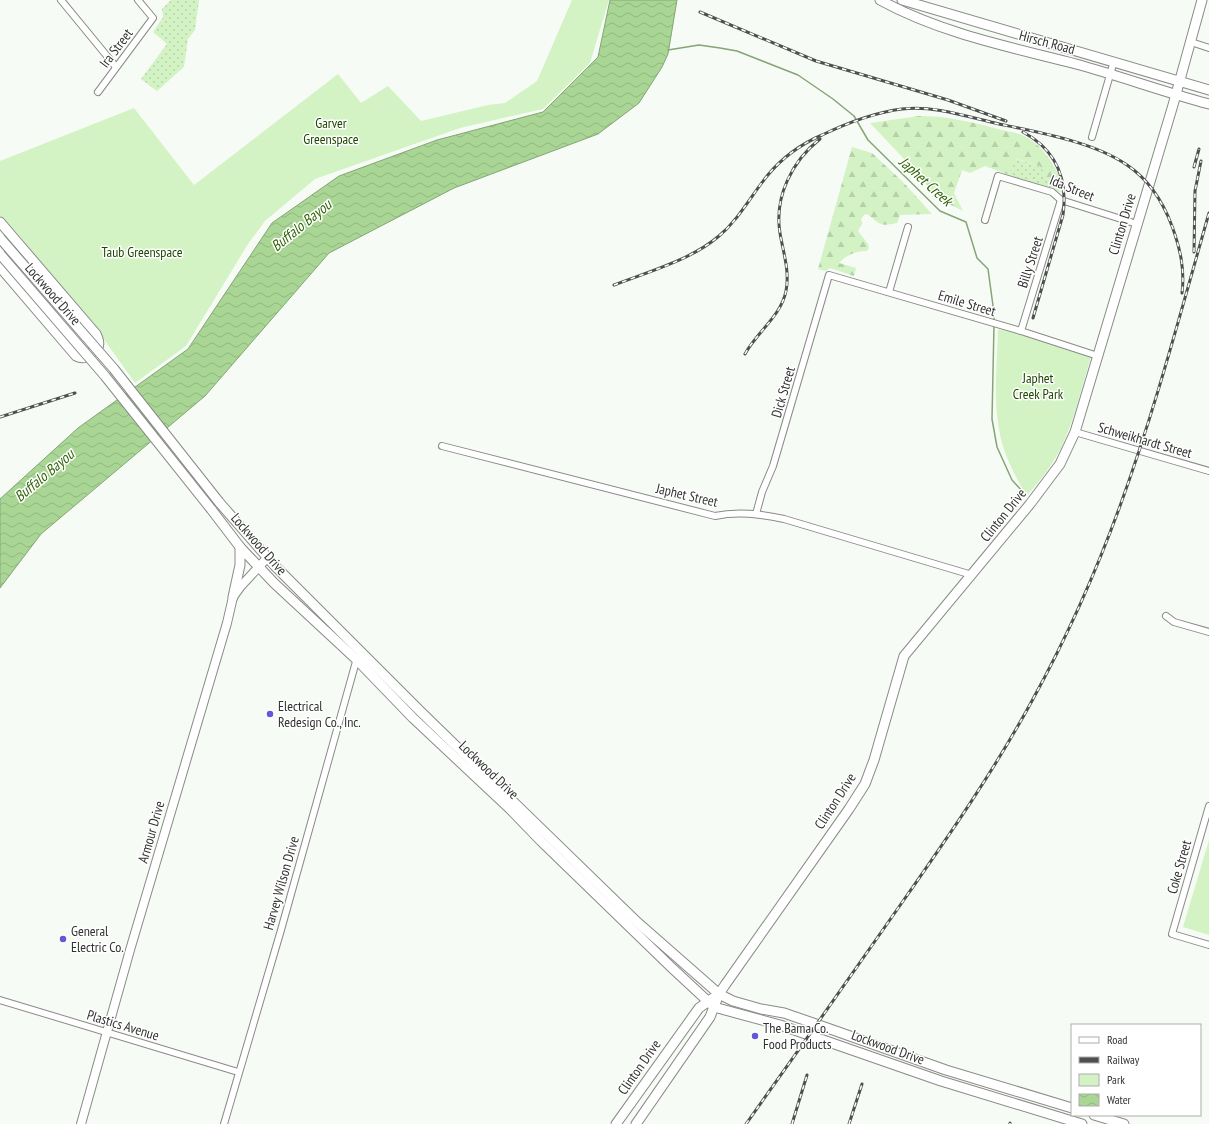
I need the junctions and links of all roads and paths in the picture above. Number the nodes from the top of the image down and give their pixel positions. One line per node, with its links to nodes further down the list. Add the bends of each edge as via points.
1 (61, 0): 9 (street)
2 (138, 0): 9 (street, Ira Street, via 153,18)
3 (880, 0): 10 (main road, Hirsch Road, via 915,17 971,36)
4 (902, 0): 8 (main road, Hirsch Road)
5 (1202, 0): 6 (main road, Clinton Drive)
6 (1191, 42): 7 (street); 11 (main road, Clinton Drive)
7 (1209, 48)
8 (1114, 61): 10 (street); 11 (main road, Hirsch Road)
9 (116, 67): 13 (street, Ira Street)
10 (1110, 74): 14 (main road, Hirsch Road); 16 (street)
11 (1180, 81): 12 (main road, Hirsch Road); 14 (main road, Clinton Drive)
12 (1209, 90)
13 (98, 92)
14 (1176, 95): 15 (main road, Hirsch Road); 20 (main road, Clinton Drive)
15 (1209, 104)
16 (1092, 137)
17 (1061, 200): 18 (street, Ida Street, via 1052,192 998,176); 20 (street, Ida Street); 27 (street, Billy Street)
18 (985, 220)
19 (0, 222): 24 (main road, via 96,334 99,346 85,358 76,356)
20 (1137, 224): 28 (main road, Clinton Drive)
21 (908, 227): 26 (street)
22 (0, 238): 34 (main road, Lockwood Drive, bridge, via 114,369 219,502)
23 (0, 254): 33 (main road, Lockwood Drive, bridge, via 105,376)
24 (0, 267)
25 (829, 275): 26 (street, Emile Street); 32 (street, Dick Street, via 773,466)
26 (889, 292): 27 (street, Emile Street)
27 (1019, 331): 28 (street, Emile Street)
28 (1098, 356): 29 (main road, Clinton Drive)
29 (1075, 432): 31 (street, Schweikhardt Street); 36 (main road, Clinton Drive, via 1060,464)
30 (442, 446): 32 (street, Japhet Street, via 715,516 731,513)
31 (1209, 471)
32 (756, 514): 36 (street, Japhet Street, via 784,519)
33 (240, 547): 35 (main road, Lockwood Drive); 37 (main road, via 240,565)
34 (267, 558): 35 (street, Armour Drive); 40 (main road, Lockwood Drive)
35 (259, 566): 37 (street, Armour Drive); 41 (main road, Lockwood Drive)
36 (972, 575): 48 (main road, Clinton Drive, via 904,656 865,784)
37 (233, 597): 51 (street, Armour Drive)
38 (1166, 616): 39 (street, via 1174,622)
39 (1209, 632)
40 (356, 647): 41 (street, Harvey Wilson Drive); 42 (main road, Lockwood Drive)
41 (357, 660): 42 (main road, Lockwood Drive); 52 (street, Harvey Wilson Drive)
42 (416, 714): 44 (main road, Lockwood Drive)
43 (1209, 806): 47 (street, Coke Street, via 1172,934)
44 (619, 911): 45 (main road, Lockwood Drive); 46 (main road, Lockwood Drive)
45 (654, 936): 46 (main road); 48 (main road, Lockwood Drive)
46 (647, 944): 50 (main road, Lockwood Drive)
47 (1209, 946)
48 (719, 994): 50 (main road, Clinton Drive); 53 (main road, Lockwood Drive, via 733,1001 784,1013 946,1070)
49 (0, 1000): 51 (street, Plastics Avenue)
50 (711, 1004): 57 (main road, Clinton Drive, via 699,1008); 58 (main road, Clinton Drive, via 710,1017); 59 (main road, Lockwood Drive, via 942,1081)
51 (107, 1033): 52 (street, Plastics Avenue); 55 (street, Armour Drive)
52 (238, 1072): 56 (street, Harvey Wilson Drive)
53 (1071, 1108)
54 (1097, 1116): 60 (main road)
55 (81, 1124)
56 (224, 1124)
57 (616, 1124)
58 (636, 1124)
59 (1082, 1124)
60 (1124, 1124)

